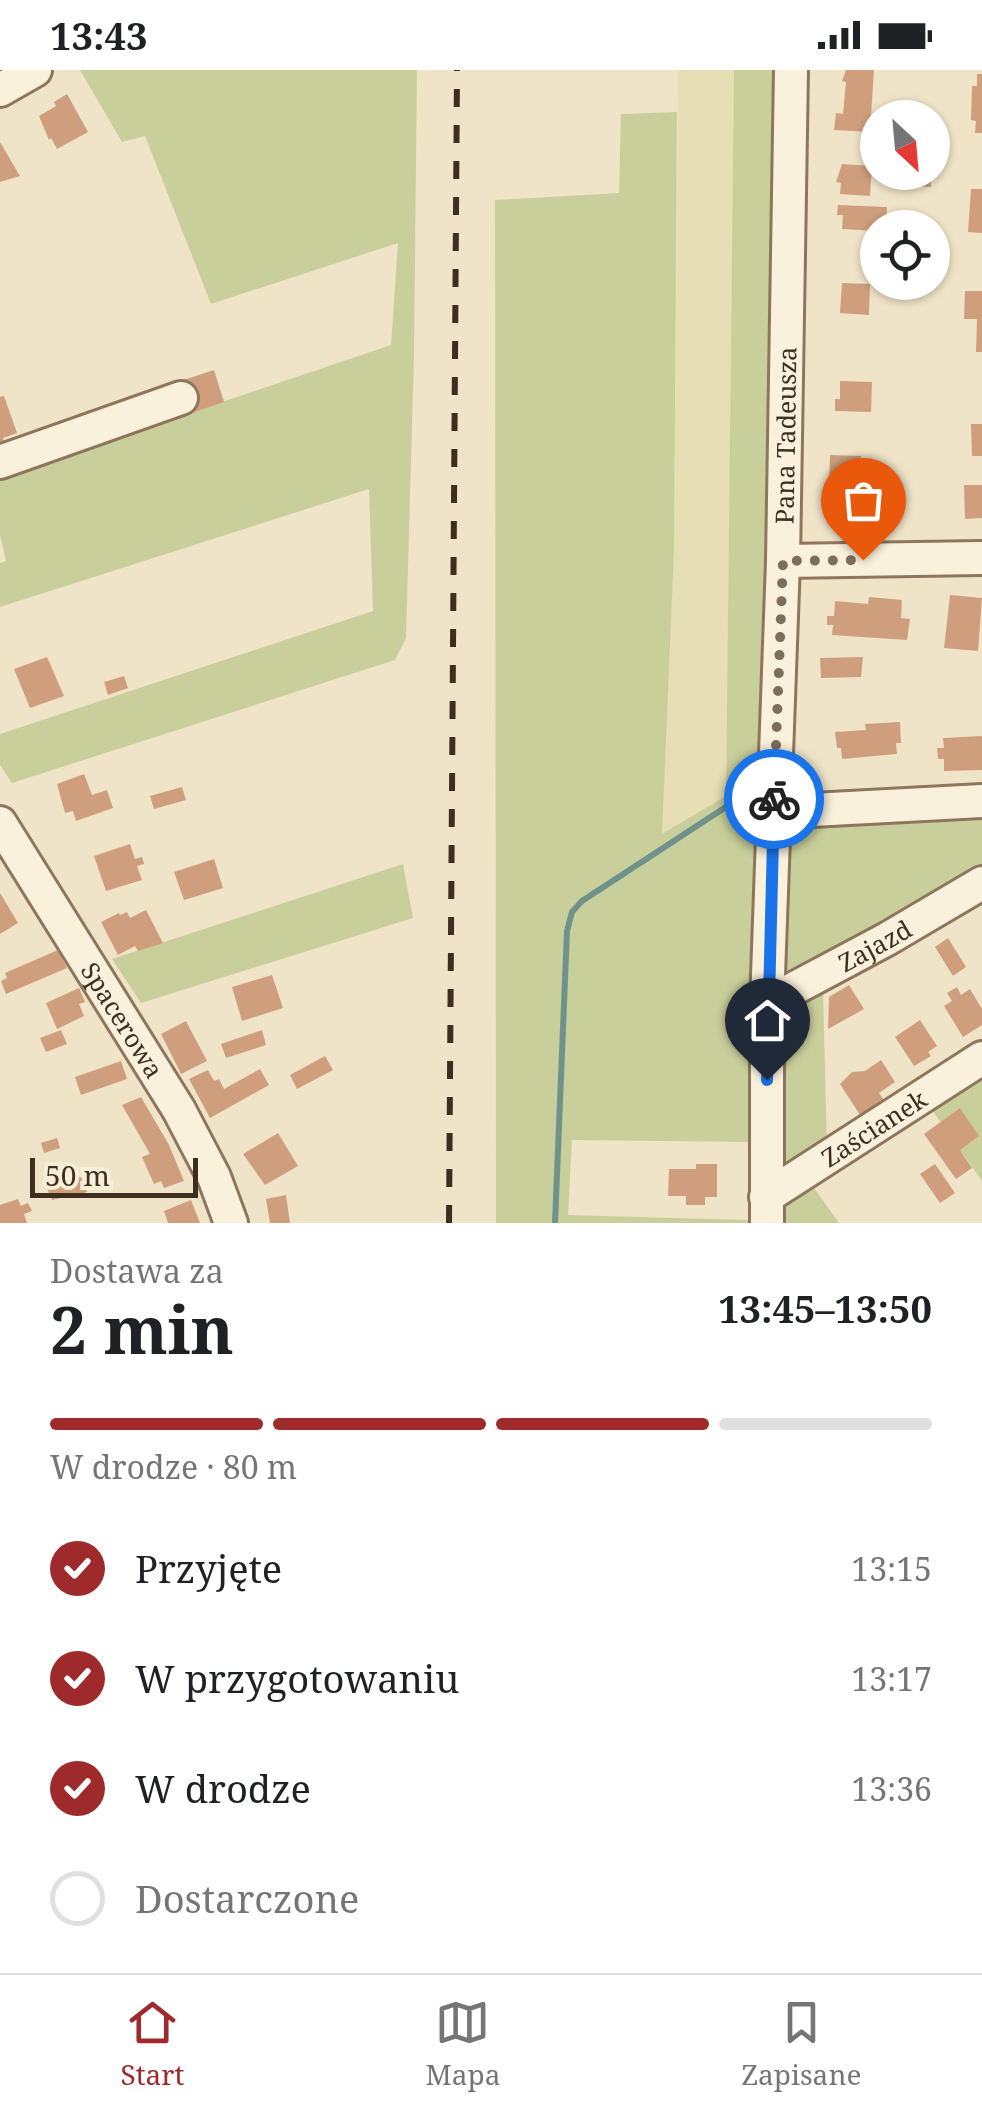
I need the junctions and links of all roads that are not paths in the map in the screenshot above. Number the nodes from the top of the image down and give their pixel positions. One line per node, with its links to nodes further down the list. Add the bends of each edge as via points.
1 (36, 70): 3 (street)
2 (791, 70): 7 (street, Pana Tadeusza)
3 (0, 90)
4 (180, 398): 5 (street)
5 (0, 462)
6 (982, 558): 7 (street)
7 (783, 561): 9 (street, Pana Tadeusza)
8 (982, 801): 9 (street)
9 (774, 812): 12 (street, Pana Tadeusza)
10 (0, 822): 15 (street, Spacerowa, via 179,1110)
11 (982, 883): 12 (street, Zajazd)
12 (767, 1003): 14 (street, Pana Tadeusza)
13 (982, 1058): 14 (street, Zaścianek)
14 (767, 1210)
15 (232, 1223)

